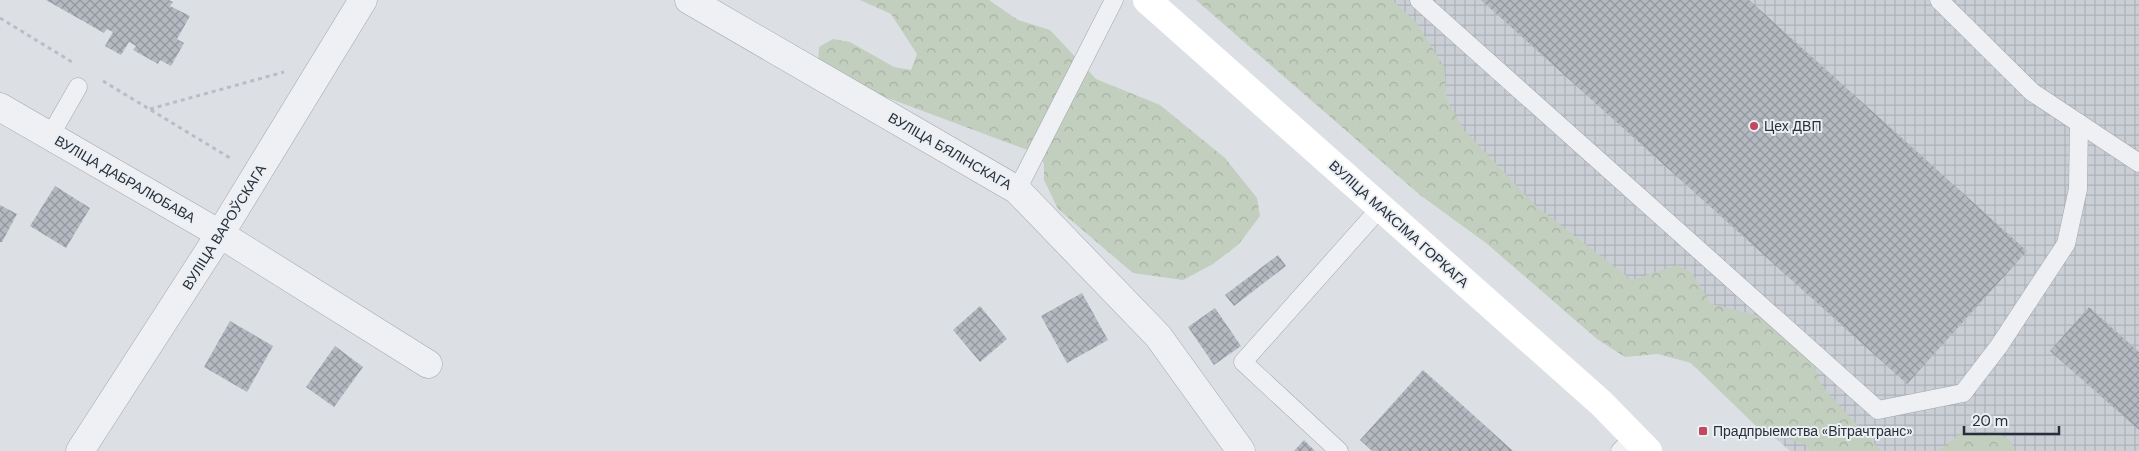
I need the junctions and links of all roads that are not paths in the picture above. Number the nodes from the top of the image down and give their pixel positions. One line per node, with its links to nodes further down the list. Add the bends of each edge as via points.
1 (363, 0): 14 (street, ВУЛІЦА ВАРОЎСКАГА)
2 (689, 0): 12 (street, ВУЛІЦА БЯЛІНСКАГА)
3 (1114, 0): 12 (lane)
4 (1147, 0): 13 (main road, ВУЛІЦА МАКСІМА ГОРКАГА)
5 (1419, 0): 9 (lane, via 1878,410 1963,393 2000,346 2066,244 2078,189)
6 (1939, 0): 9 (lane, via 2032,92)
7 (78, 87): 10 (lane)
8 (0, 107): 10 (street, ВУЛІЦА ДАБРАЛЮБАВА)
9 (2079, 123): 11 (lane)
10 (50, 136): 14 (street, ВУЛІЦА ДАБРАЛЮБАВА)
11 (2139, 163)
12 (1017, 190): 18 (street, ВУЛІЦА БЯЛІНСКАГА, via 1158,336)
13 (1381, 207): 16 (main road, ВУЛІЦА МАКСІМА ГОРКАГА, via 1601,402); 19 (lane, via 1243,362)
14 (220, 234): 15 (street, ВУЛІЦА ДАБРАЛЮБАВА); 17 (street, ВУЛІЦА ВАРОЎСКАГА)
15 (428, 364)
16 (1634, 446)
17 (80, 451)
18 (1241, 451)
19 (1339, 451)

